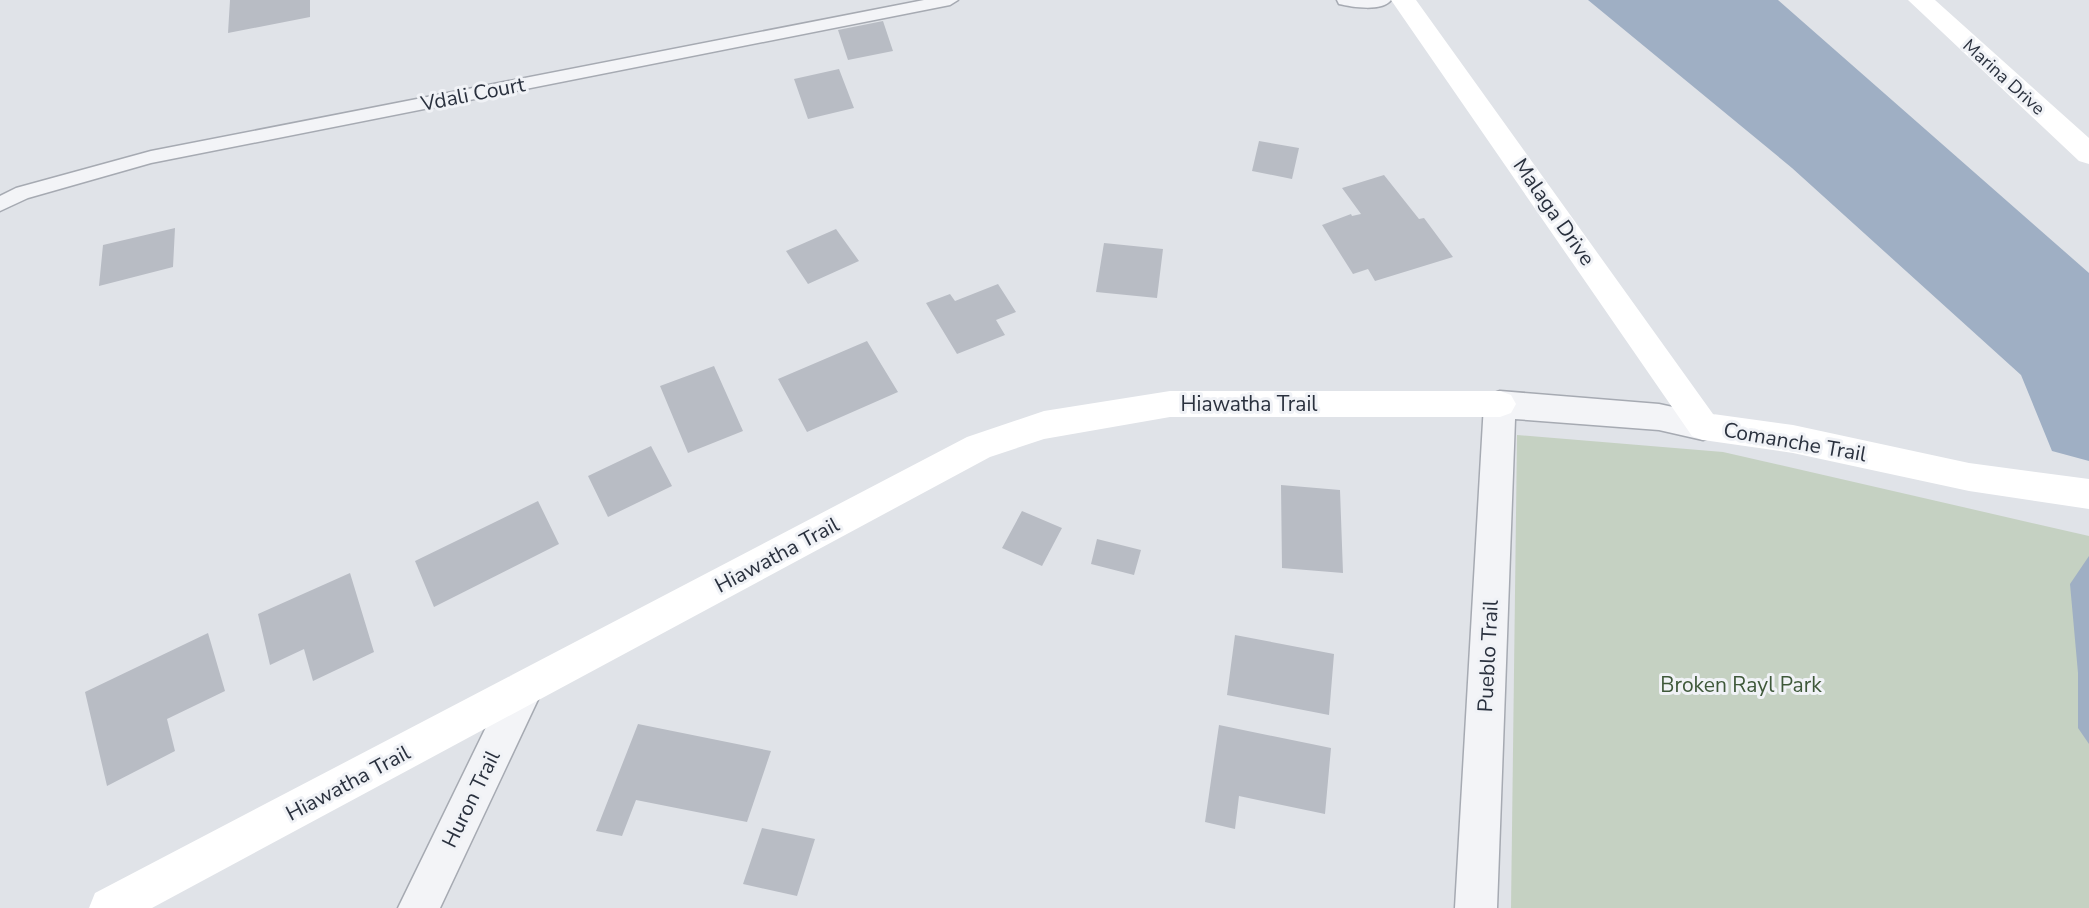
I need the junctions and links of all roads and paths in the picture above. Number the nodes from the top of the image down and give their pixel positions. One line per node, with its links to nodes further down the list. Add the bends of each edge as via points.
1 (950, 0): 7 (lane, Vdali Court, via 151,158 22,192)
2 (1345, 0): 3 (lane)
3 (1383, 0)
4 (1403, 0): 9 (street, Malaga Drive)
5 (1920, 0): 6 (street, Marina Drive)
6 (2089, 154)
7 (0, 204)
8 (1500, 404): 9 (street, Comanche Trail, via 1659,417); 11 (street, Hiawatha Trail, via 1170,404 1044,425 979,447); 12 (street, Pueblo Trail)
9 (1704, 426): 10 (street, Comanche Trail, via 1793,439 1969,477)
10 (2089, 494)
11 (523, 691): 13 (street, Hiawatha Trail); 14 (street, Huron Trail)
12 (1478, 906)
13 (110, 908)
14 (419, 908)

